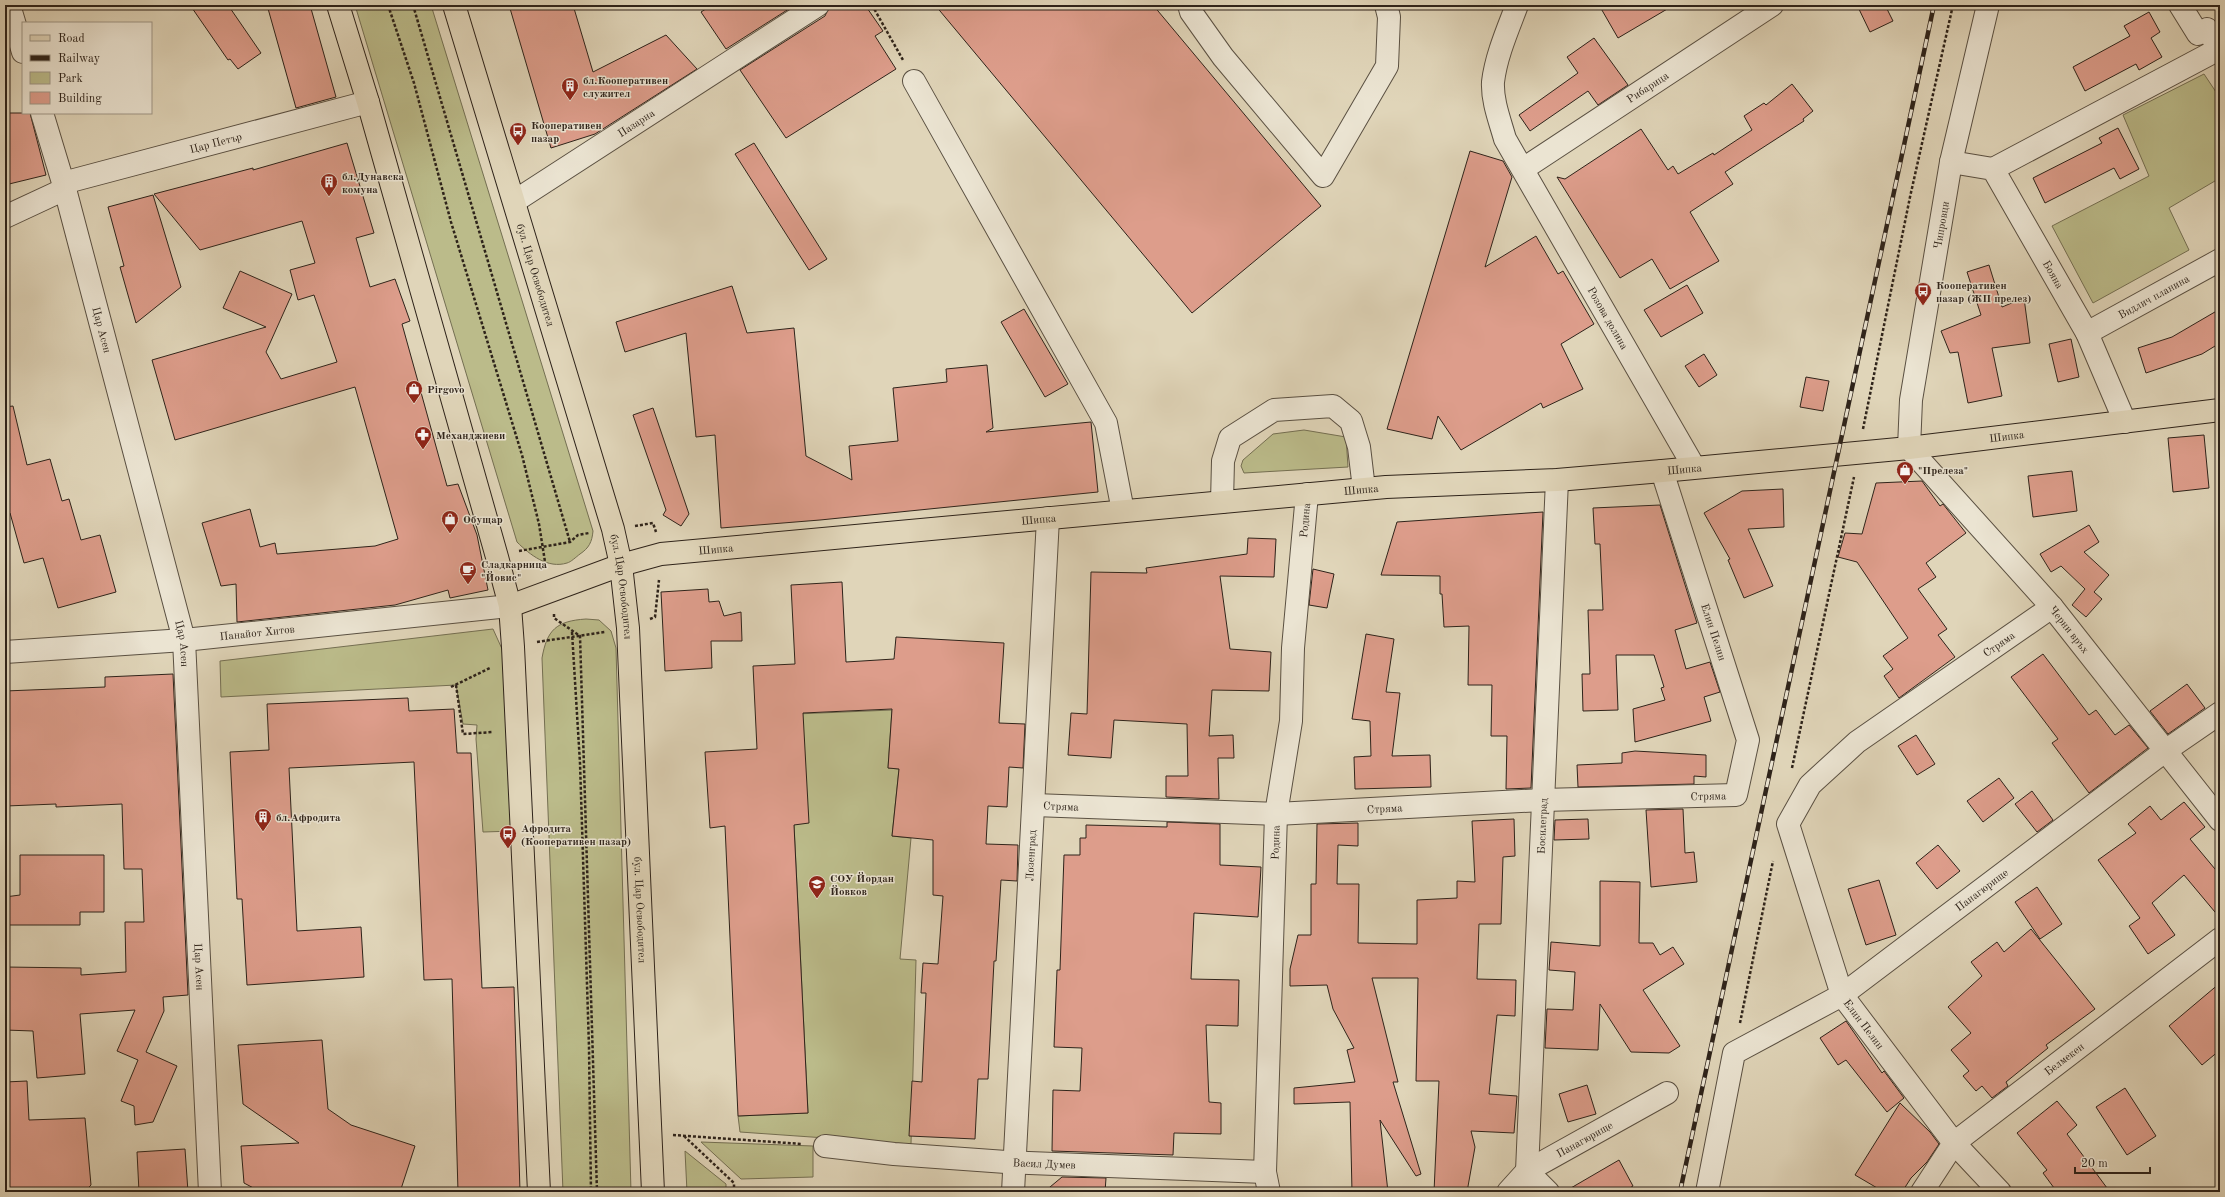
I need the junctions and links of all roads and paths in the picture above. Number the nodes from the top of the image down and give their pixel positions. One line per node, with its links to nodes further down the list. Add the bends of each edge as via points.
1 (9, 5): 16 (street)
2 (338, 5): 19 (main road)
3 (388, 5): 43 (path, via 414,83 452,222 522,455)
4 (413, 5): 42 (path)
5 (454, 5): 25 (main road, бул. Цар Освободител)
6 (818, 5): 25 (street, Пазарна)
7 (872, 5): 18 (path)
8 (1189, 5): 9 (street, via 1191,12 1223,57 1323,176 1387,66 1390,17)
9 (1386, 5)
10 (1517, 5): 22 (street, Розова долина, via 1493,82 1495,107 1505,139)
11 (1772, 5): 22 (street, Рибарица)
12 (1953, 5): 32 (path, via 1908,205)
13 (1988, 5): 21 (street, Чипровци)
14 (2180, 5): 15 (street, via 2198,34)
15 (2214, 25): 17 (street)
16 (22, 49)
17 (2220, 49): 23 (street)
18 (914, 81): 39 (street, via 1106,423)
19 (368, 102): 24 (street, Цар Петър); 47 (main road)
20 (42, 114): 24 (street, Цар Асен)
21 (1951, 162): 23 (street); 31 (street, Чипровци, via 1911,400)
22 (1523, 169): 33 (street, Розова долина)
23 (1993, 169): 28 (street, Бояна)
24 (64, 186): 26 (street, Цар Петър); 54 (street, Цар Асен)
25 (515, 201): 46 (main road, бул. Цар Освободител)
26 (5, 217)
27 (2220, 260): 28 (street, Видлич планина)
28 (2087, 333): 30 (street, Бояна)
29 (2220, 410): 30 (main road, Шипка)
30 (2125, 422): 31 (main road, Шипка)
31 (1909, 448): 32 (main road, Шипка); 48 (street, Черни връх)
32 (1859, 452): 33 (main road, Шипка); 63 (path)
33 (1694, 467): 34 (main road, Шипка)
34 (1662, 471): 35 (main road, Шипка); 64 (street, Елин Пелин, via 1748,740)
35 (1558, 480): 36 (main road, Шипка); 65 (street, Босилеград)
36 (1364, 489): 37 (main road, Шипка); 38 (street, via 1359,447 1351,421 1333,406 1274,410 1230,438 1223,461)
37 (1307, 494): 38 (main road, Шипка); 67 (street, Родина, via 1293,648 1291,722)
38 (1222, 502): 39 (main road, Шипка)
39 (1123, 511): 40 (main road, Шипка)
40 (1048, 518): 46 (main road, Шипка, via 661,554); 66 (street, Лозенград)
41 (594, 531): 42 (path, via 578,535)
42 (570, 542): 43 (path)
43 (543, 546): 44 (path); 45 (path)
44 (539, 547)
45 (543, 556)
46 (621, 565): 47 (main road, Шипка); 75 (main road, бул. Цар Освободител, via 628,628)
47 (510, 606): 54 (street, Панайот Хитов); 83 (main road)
48 (2052, 607): 62 (street, Черни връх); 69 (street, Стряма, via 1857,742 1810,784)
49 (554, 618): 50 (path)
50 (572, 631): 52 (path); 53 (path)
51 (600, 633): 52 (path)
52 (580, 636): 53 (path); 85 (path)
53 (573, 637): 55 (path); 84 (path, via 580,763)
54 (184, 640): 56 (street, Панайот Хитов); 82 (street, Цар Асен)
55 (545, 641)
56 (5, 652)
57 (494, 666): 58 (path)
58 (456, 685): 59 (path); 61 (path, via 463,734)
59 (451, 688)
60 (2220, 713): 62 (street, Панагюрище)
61 (497, 732)
62 (2165, 751): 68 (street, Черни връх); 72 (street, Панагюрище)
63 (1792, 771)
64 (1736, 795): 65 (street, Стряма)
65 (1542, 800): 67 (street, Стряма); 80 (street, Босилеград)
66 (1034, 805): 67 (street, Стряма); 79 (street, Лозенград)
67 (1276, 814): 81 (street, Родина)
68 (2220, 820)
69 (1788, 824): 72 (street, Елин Пелин)
70 (1774, 857): 73 (path)
71 (2220, 938): 77 (street, Белмекен)
72 (1842, 995): 73 (street, Панагюрище); 77 (street, Елин Пелин)
73 (1734, 1053): 91 (street)
74 (1667, 1093): 80 (street, Панагюрище)
75 (651, 1133): 76 (path); 86 (main road, бул. Цар Освободител)
76 (684, 1136): 78 (path); 87 (path, via 734,1183)
77 (1954, 1143): 92 (street, Белмекен); 93 (street, Елин Пелин)
78 (825, 1146): 79 (street, Васил Думев, via 894,1154)
79 (1015, 1162): 81 (street, Васил Думев); 88 (street, Лозенград)
80 (1527, 1171): 89 (street, Панагюрище); 90 (street)
81 (1267, 1182)
82 (210, 1192)
83 (539, 1192)
84 (592, 1192)
85 (597, 1192)
86 (653, 1192)
87 (734, 1192)
88 (1013, 1192)
89 (1508, 1192)
90 (1548, 1192)
91 (1706, 1192)
92 (1922, 1192)
93 (2000, 1192)

